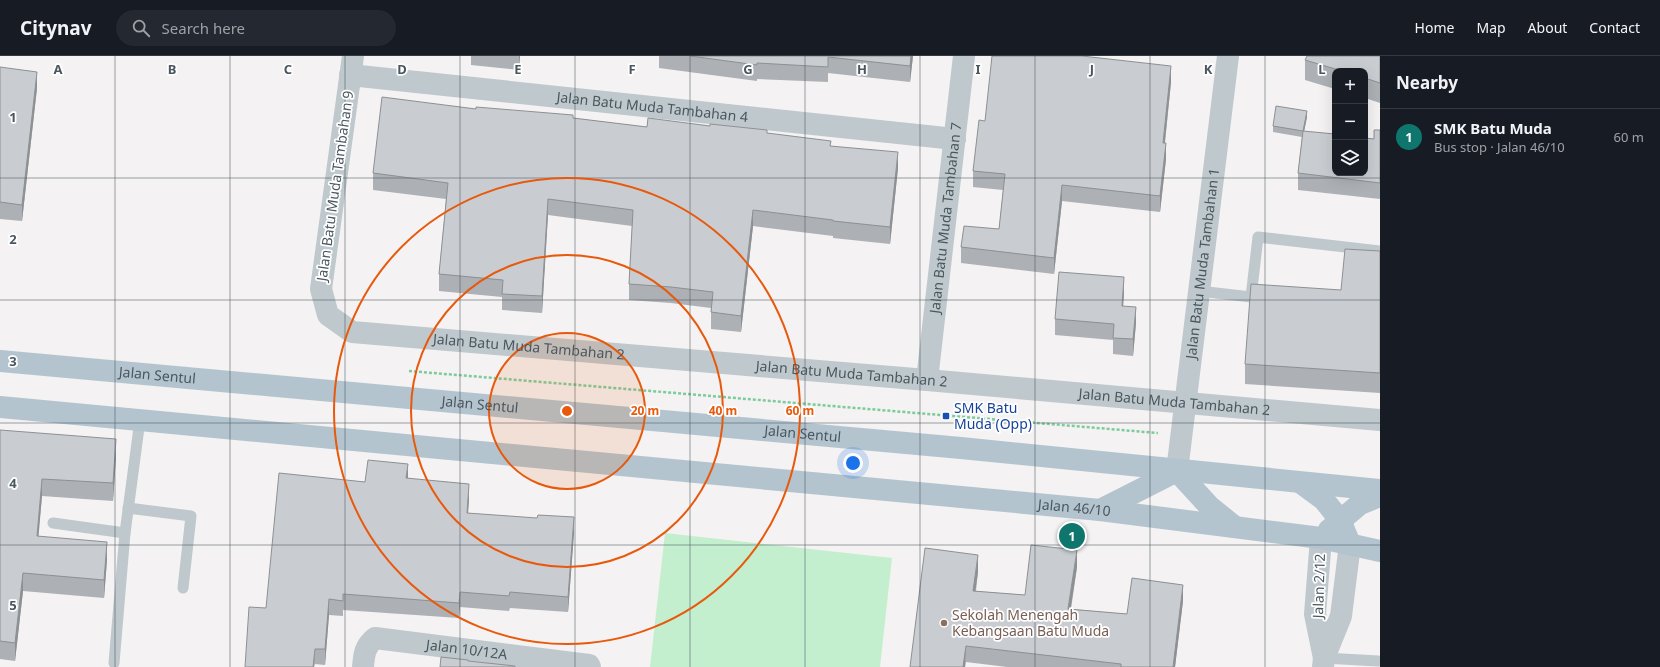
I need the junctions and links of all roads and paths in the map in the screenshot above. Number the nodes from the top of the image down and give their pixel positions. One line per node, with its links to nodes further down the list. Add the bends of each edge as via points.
1 (964, 56): 4 (street, Jalan Batu Muda Tambahan 7)
2 (1228, 56): 6 (street, Jalan Batu Muda Tambahan 1)
3 (352, 66): 4 (street, Jalan Batu Muda Tambahan 4); 7 (street, Jalan Batu Muda Tambahan 9, via 321,289)
4 (955, 139): 10 (street, Jalan Batu Muda Tambahan 7)
5 (1380, 251): 6 (lane, via 1258,237 1251,297)
6 (1199, 291): 11 (street, Jalan Batu Muda Tambahan 1)
7 (328, 315): 10 (street, Jalan Batu Muda Tambahan 2, via 352,332 371,335)
8 (0, 361): 16 (main road, Jalan Sentul, via 961,448)
9 (404, 371): 15 (path)
10 (927, 380): 11 (street, Jalan Batu Muda Tambahan 2)
11 (1185, 402): 14 (street, Jalan Batu Muda Tambahan 2); 15 (street, Jalan Batu Muda Tambahan 1)
12 (0, 407): 13 (main road)
13 (140, 420): 20 (lane); 21 (main road, Jalan 46/10)
14 (1380, 420)
15 (1181, 435): 16 (street, Jalan Batu Muda Tambahan 1)
16 (1177, 471): 17 (main road); 21 (main road); 24 (main road, via 1209,506)
17 (1300, 483): 18 (main road); 22 (main road, via 1324,500)
18 (1380, 490)
19 (1380, 496): 22 (main road, via 1360,504)
20 (128, 508): 25 (lane); 29 (lane, via 191,516)
21 (1100, 510): 24 (main road, Jalan 46/10)
22 (1340, 520): 26 (main road); 27 (main road)
23 (53, 523): 25 (lane)
24 (1235, 527): 26 (main road, Jalan 46/10)
25 (124, 533): 31 (lane)
26 (1321, 538): 27 (main road); 32 (street, Jalan 2/12, via 1315,614)
27 (1350, 544): 28 (main road); 32 (street, Jalan 2/12, via 1341,616)
28 (1380, 551)
29 (183, 588)
30 (1378, 661): 32 (lane)
31 (114, 663)
32 (1324, 663)
33 (363, 667): 34 (street, Jalan 10/12A, via 368,643 375,638)
34 (590, 667)

